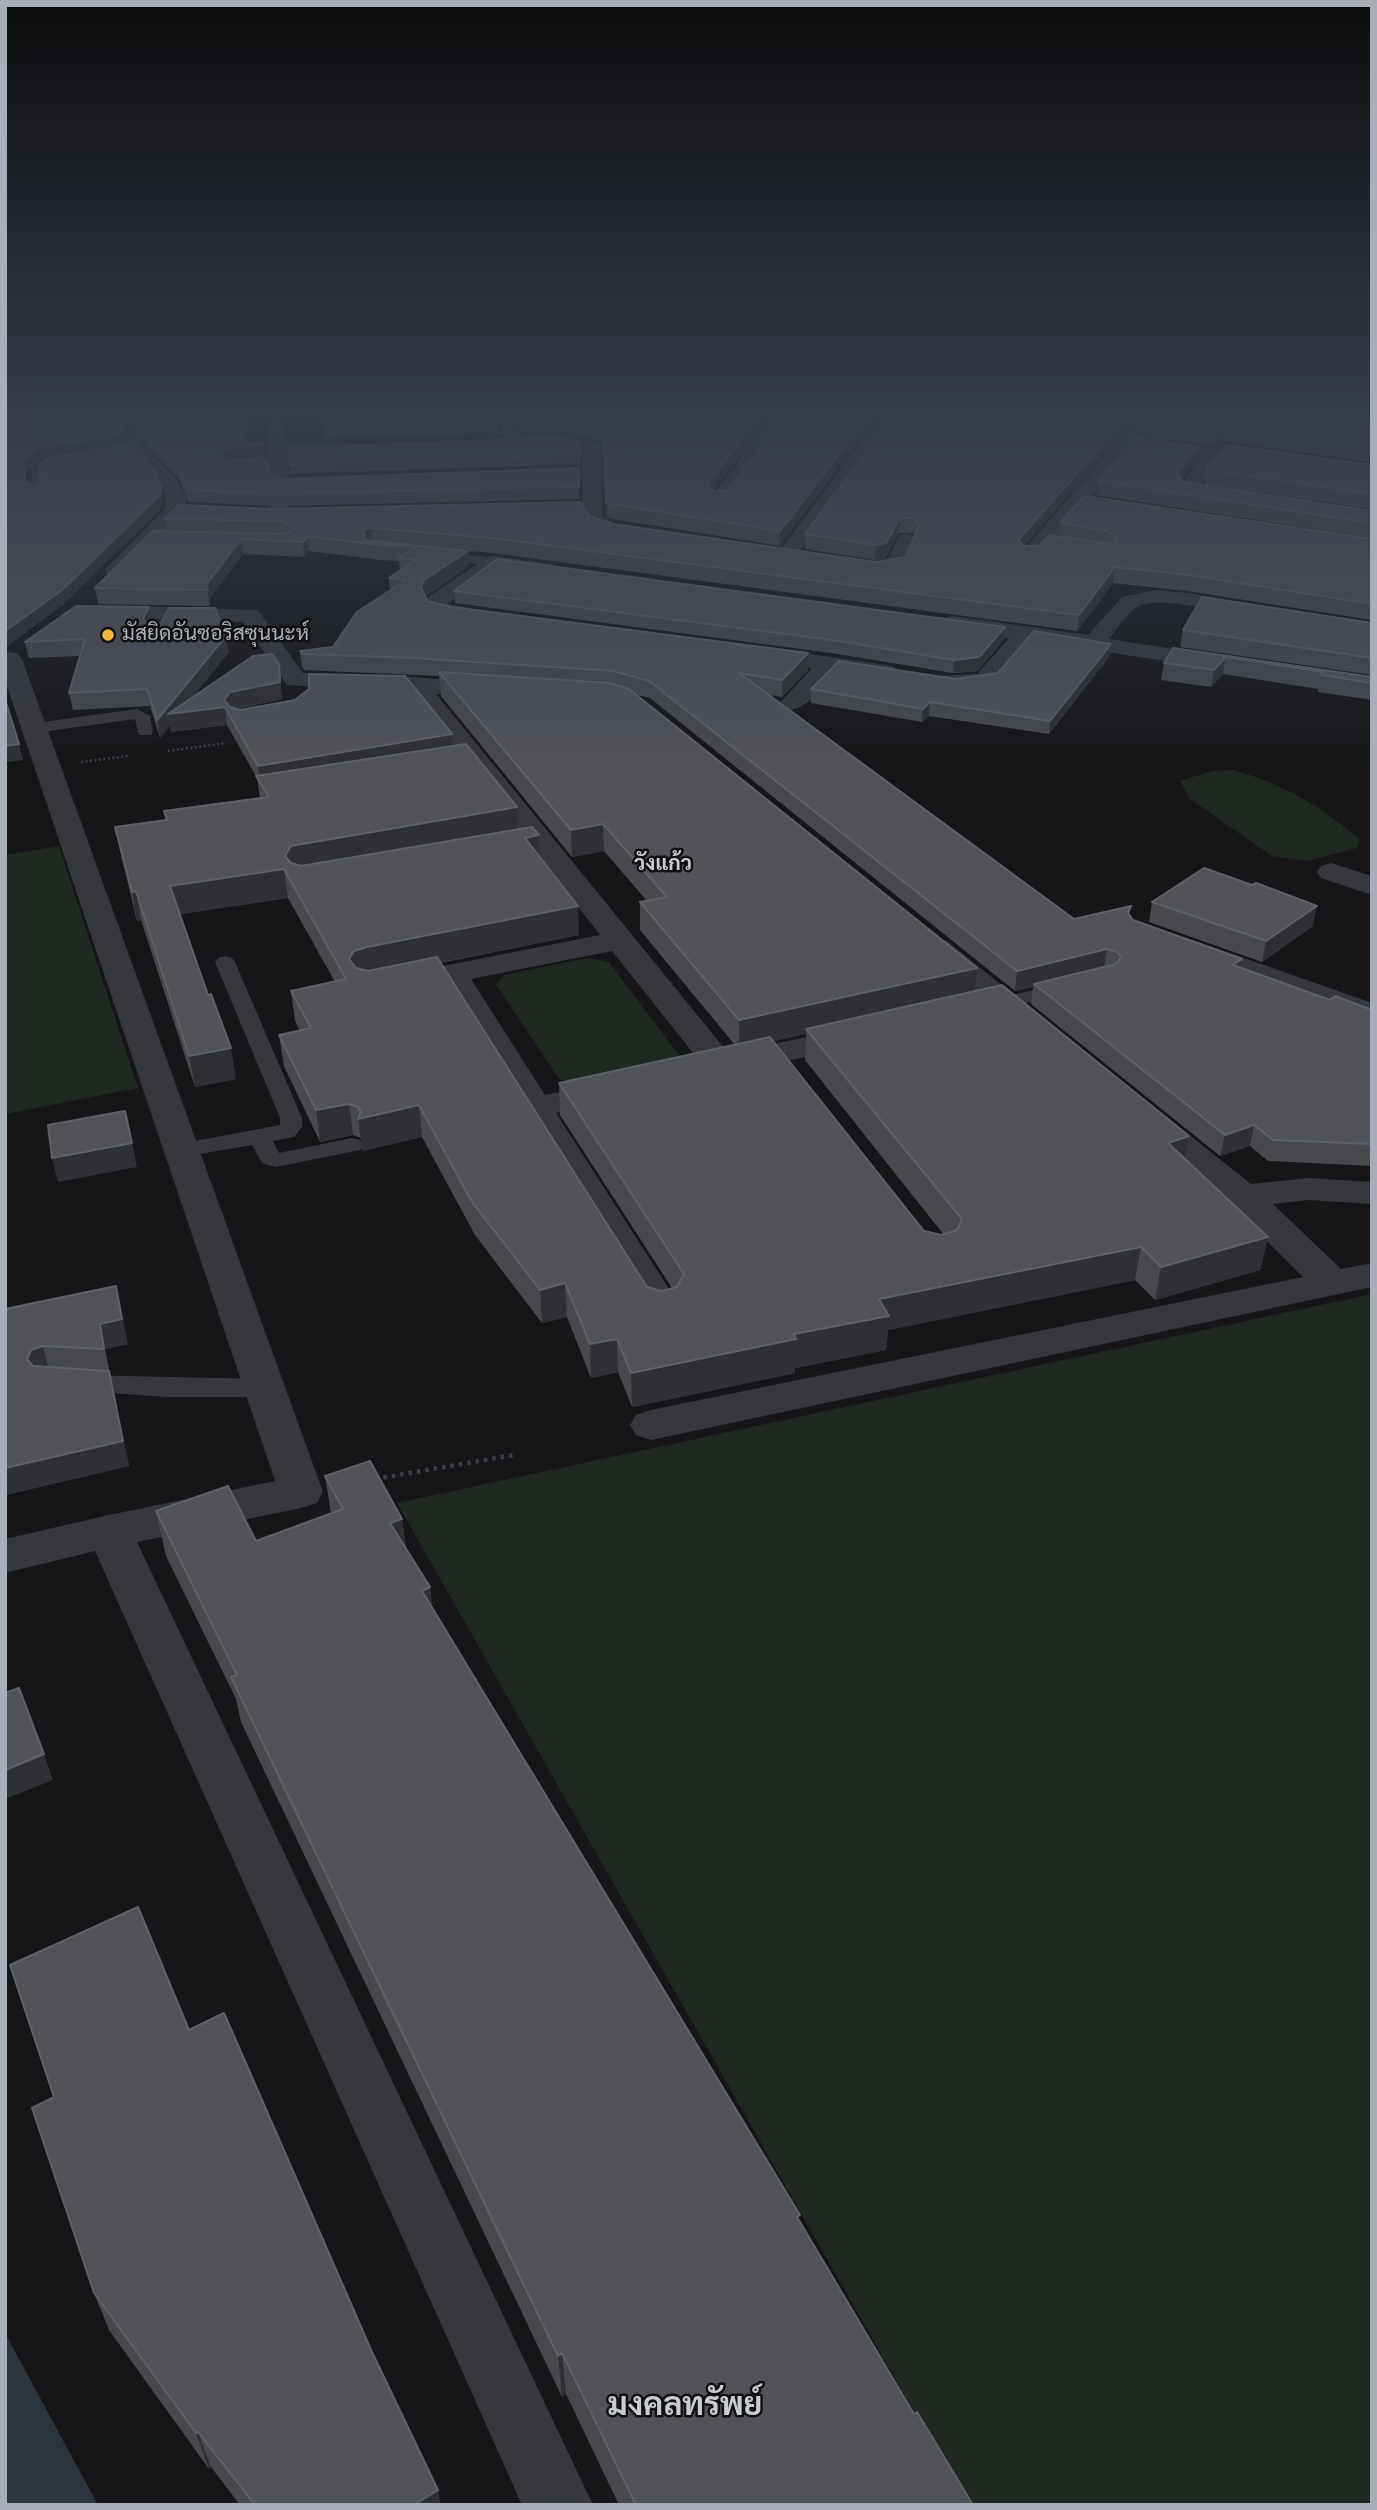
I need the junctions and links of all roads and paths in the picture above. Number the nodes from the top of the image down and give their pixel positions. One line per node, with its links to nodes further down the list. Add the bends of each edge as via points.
1 (152, 534): 6 (street)
2 (641, 534): 5 (street)
3 (802, 534): 12 (street)
4 (1051, 534): 9 (street)
5 (666, 538)
6 (146, 540): 7 (lane); 27 (street, via 86,598 164,621 250,615 296,692)
7 (171, 540)
8 (905, 540): 15 (street, via 895,566 874,569)
9 (1041, 547)
10 (758, 553): 12 (street)
11 (426, 554): 14 (lane)
12 (785, 557): 13 (street)
13 (810, 561)
14 (493, 562): 16 (street); 18 (street, via 436,602 437,609)
15 (836, 564)
16 (561, 571)
17 (1271, 614): 22 (street, via 1142,597 1128,603)
18 (508, 621)
19 (930, 621): 20 (street)
20 (1026, 633): 22 (street); 25 (street, via 986,680 953,683)
21 (31, 643): 24 (street)
22 (1094, 643): 26 (street)
23 (737, 651): 25 (street)
24 (8, 661): 30 (street)
25 (831, 663): 29 (street)
26 (1240, 665)
27 (415, 684): 28 (street); 35 (street, via 462,761 529,844)
28 (520, 692)
29 (791, 704)
30 (35, 728): 31 (lane, via 137,714 142,716); 55 (street)
31 (145, 732)
32 (1331, 872): 33 (street)
33 (1372, 886)
34 (917, 933): 41 (street)
35 (620, 940): 38 (street); 47 (street)
36 (1167, 940): 43 (street)
37 (225, 962): 53 (lane, via 291,1118 286,1132)
38 (451, 973): 39 (street); 52 (street)
39 (398, 984)
40 (1080, 984): 41 (lane)
41 (1002, 1003): 42 (street); 45 (street)
42 (963, 1012)
43 (1372, 1014)
44 (884, 1029): 46 (street)
45 (1044, 1036)
46 (778, 1053): 47 (street); 50 (street)
47 (720, 1066): 48 (street)
48 (681, 1074)
49 (641, 1083): 52 (street)
50 (803, 1084)
51 (1128, 1103): 57 (street)
52 (536, 1107): 60 (street)
53 (260, 1137): 54 (lane, via 270,1158 276,1160); 55 (lane)
54 (352, 1145)
55 (182, 1150): 62 (street)
56 (1372, 1193): 57 (street, via 1309,1189)
57 (1243, 1196): 59 (street)
58 (1372, 1275): 59 (street)
59 (1332, 1283): 63 (street)
60 (662, 1309)
61 (49, 1382): 62 (lane)
62 (264, 1388): 65 (street)
63 (651, 1425)
64 (514, 1455): 65 (path)
65 (302, 1492): 66 (street)
66 (108, 1531): 67 (street); 68 (street)
67 (5, 1556)
68 (558, 2505)

